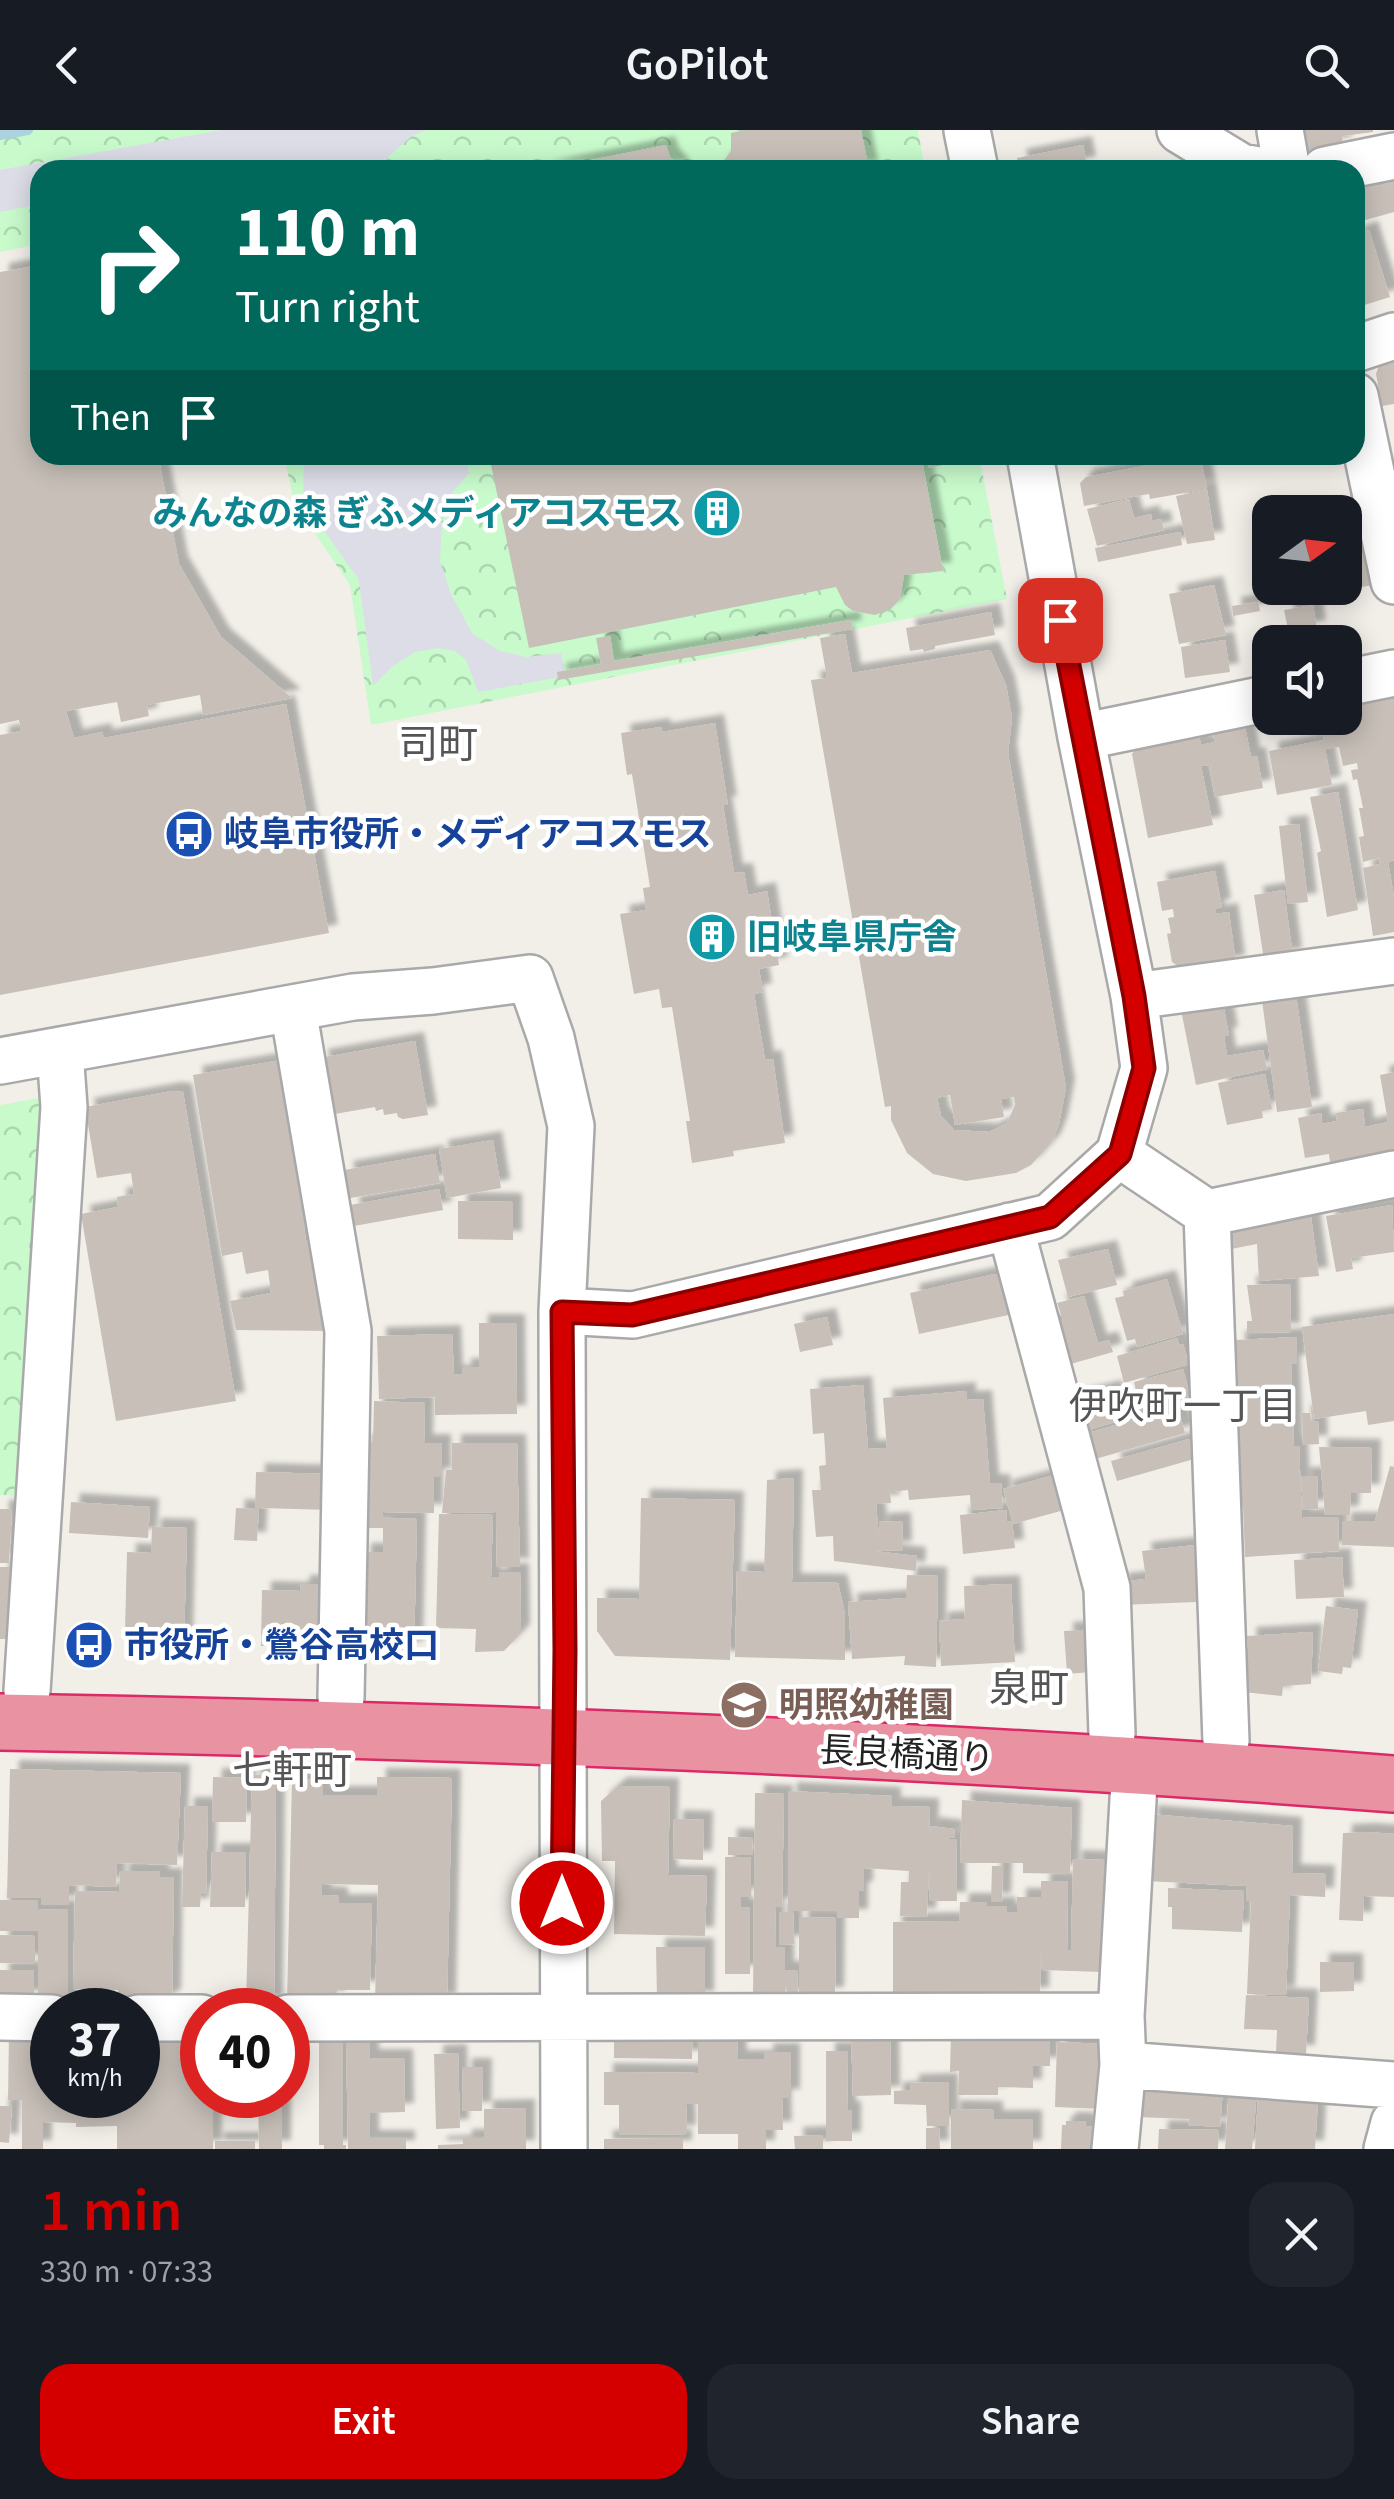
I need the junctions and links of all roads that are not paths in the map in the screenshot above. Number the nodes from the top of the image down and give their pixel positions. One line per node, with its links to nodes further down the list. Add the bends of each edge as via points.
1 (967, 130): 5 (street)
2 (1180, 130): 6 (street)
3 (1280, 130): 7 (street)
4 (1394, 156): 8 (street)
5 (973, 160)
6 (1230, 160)
7 (1284, 160)
8 (1365, 162)
9 (1394, 336): 10 (street)
10 (1365, 346)
11 (1365, 443): 13 (street)
12 (1042, 465): 17 (street)
13 (1394, 581)
14 (1394, 673): 15 (street)
15 (1362, 680)
16 (1252, 702): 17 (street)
17 (1081, 737): 19 (street)
18 (1394, 961): 19 (street)
19 (1134, 996): 23 (street, via 1144,1068)
20 (293, 1009): 21 (street); 27 (street, via 530,978 570,1126); 28 (street, via 348,1331)
21 (60, 1051): 22 (street); 29 (street, via 64,1107)
22 (0, 1061)
23 (1120, 1154): 25 (street); 26 (street, via 1050,1217)
24 (1394, 1174): 25 (street)
25 (1207, 1213): 31 (street)
26 (1010, 1226): 27 (street, via 632,1315); 32 (street, via 1108,1588)
27 (562, 1312): 30 (street)
28 (342, 1698): 29 (highway, 長良橋通り); 30 (highway, 長良橋通り)
29 (9, 1701): 30 (highway, 長良橋通り, via 306,1727)
30 (564, 1722): 32 (highway, 長良橋通り); 39 (street)
31 (1226, 1741): 32 (highway, 長良橋通り); 33 (highway, 長良橋通り)
32 (1124, 1749): 34 (highway, 長良橋通り); 35 (street)
33 (1394, 1753)
34 (1394, 1784)
35 (1121, 2016): 39 (street); 40 (street)
36 (0, 2018): 37 (street)
37 (30, 2018)
38 (310, 2018): 39 (street)
39 (562, 2018): 43 (street)
40 (1123, 2065): 41 (street); 44 (street)
41 (1394, 2085)
42 (1394, 2123): 45 (street)
43 (564, 2149)
44 (1116, 2149)
45 (1387, 2149)

